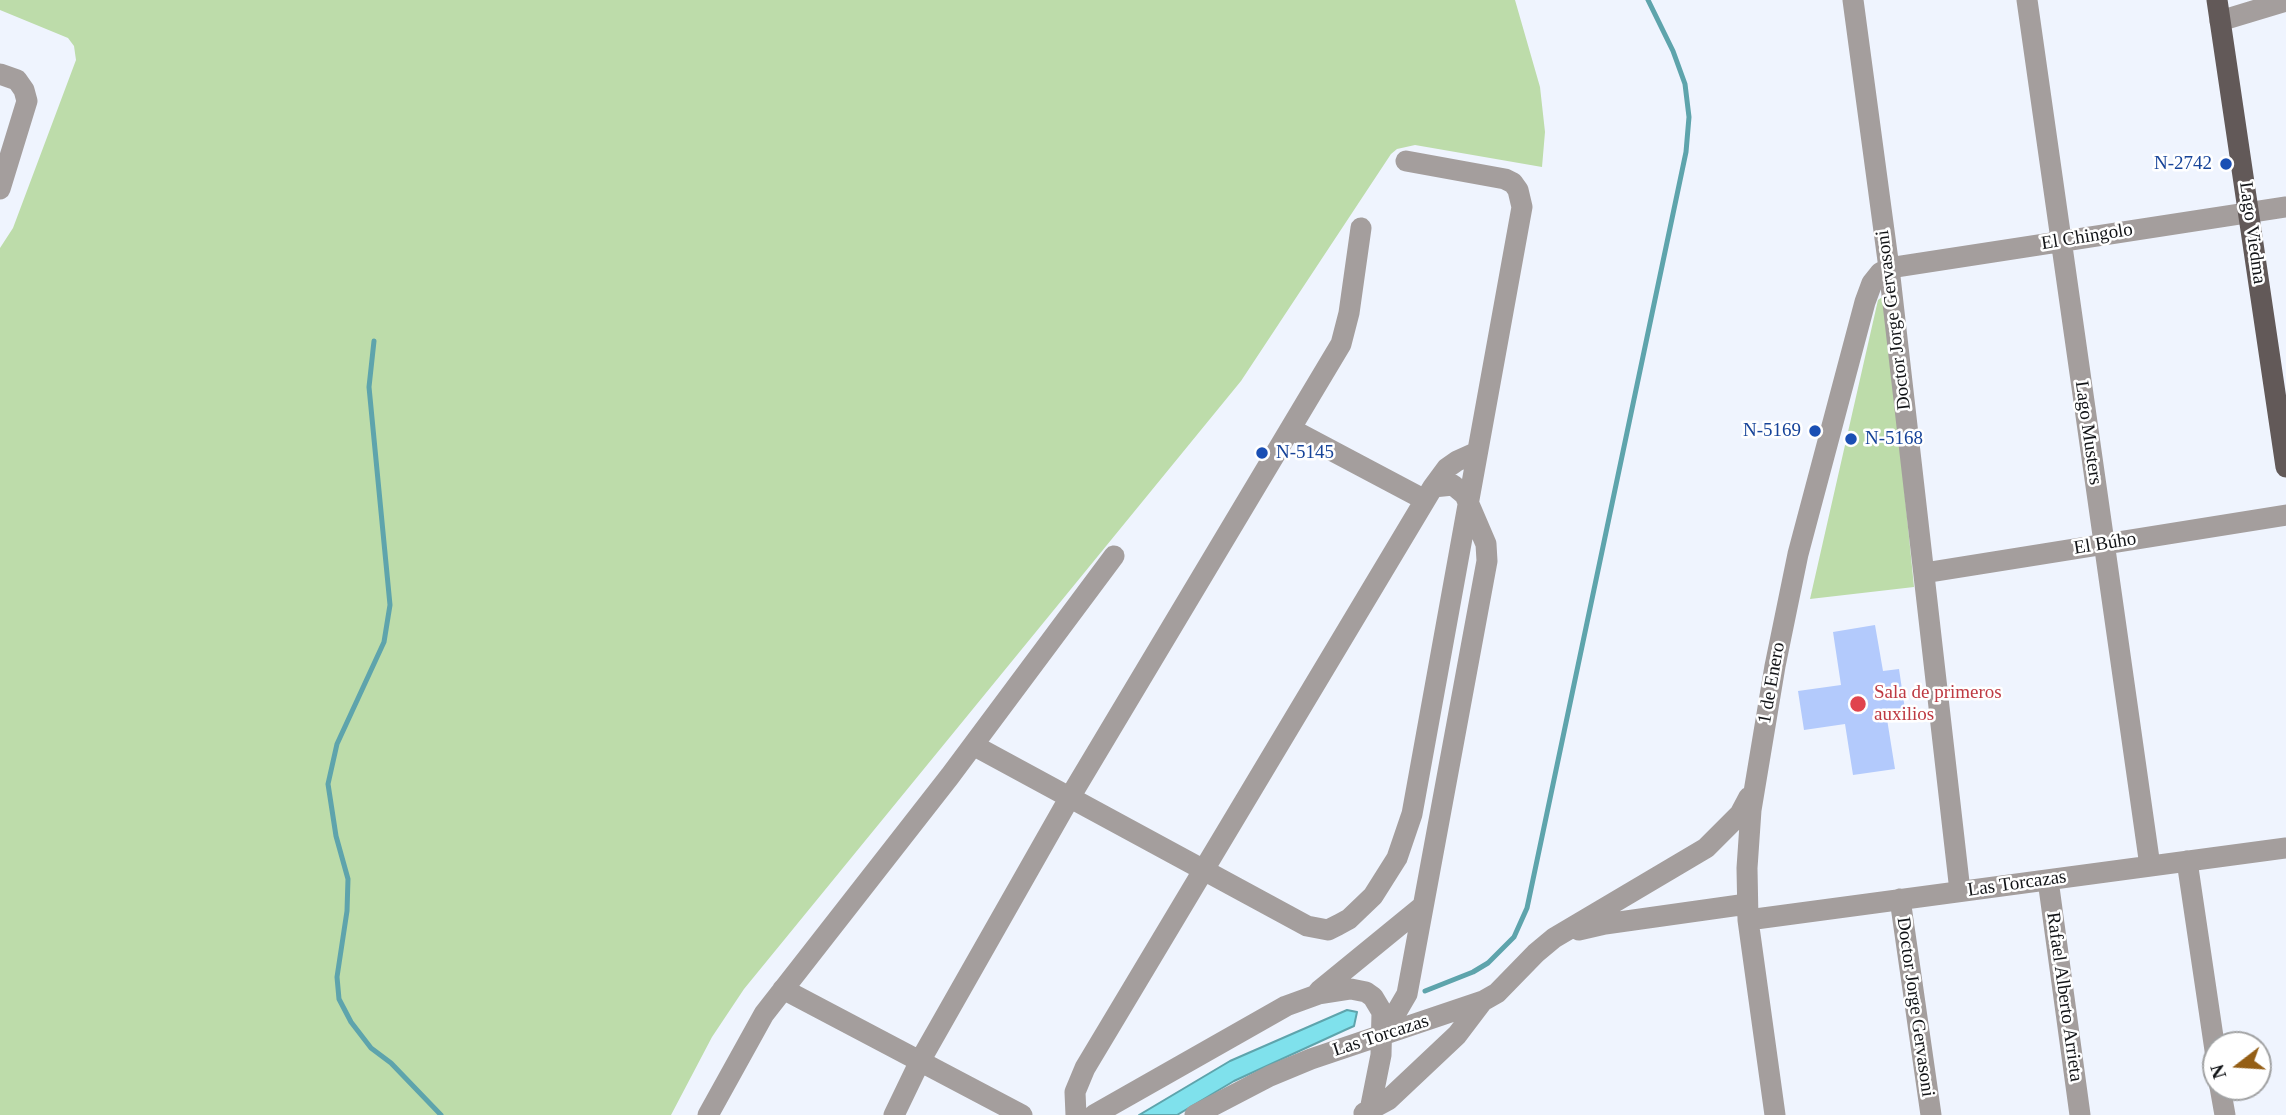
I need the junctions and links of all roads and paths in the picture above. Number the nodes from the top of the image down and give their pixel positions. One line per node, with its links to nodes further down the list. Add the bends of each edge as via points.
1 (1853, 0): 12 (street, Doctor Jorge Gervasoni)
2 (2027, 0): 11 (street, Lago Musters)
3 (2286, 1): 4 (street)
4 (2219, 10): 9 (main road, Lago Viedma)
5 (0, 74): 7 (street, via 17,80 27,101)
6 (1406, 161): 14 (street, via 1505,179 1513,183 1521,199)
7 (0, 189)
8 (2286, 207): 9 (street, El Chingolo)
9 (2249, 212): 11 (street, El Chingolo); 15 (main road, Lago Viedma)
10 (1361, 228): 13 (street, via 1341,344)
11 (2061, 242): 12 (street, El Chingolo); 19 (street, Lago Musters)
12 (1889, 268): 21 (street, Doctor Jorge Gervasoni); 23 (street, 1 de Enero, via 1868,292 1798,554)
13 (1291, 429): 16 (street); 24 (street)
14 (1477, 452): 16 (street, via 1447,468); 17 (street)
15 (2286, 467)
16 (1429, 493): 17 (street, via 1454,485); 28 (street)
17 (1469, 501): 28 (street, via 1412,814 1398,858 1386,878 1349,919 1328,930 1317,930); 32 (street, via 1488,561)
18 (2286, 515): 19 (street, El Búho)
19 (2104, 544): 21 (street, El Búho); 27 (street, Lago Musters)
20 (1114, 556): 22 (street)
21 (1924, 573): 30 (street, Doctor Jorge Gervasoni)
22 (974, 746): 24 (street); 35 (street)
23 (1754, 789): 33 (street, 1 de Enero, via 1747,849); 34 (street, Las Torcazas, via 1740,814 1706,848)
24 (1070, 797): 28 (street); 40 (street)
25 (2286, 848): 26 (street, Las Torcazas)
26 (2187, 861): 27 (street, Las Torcazas); 38 (street)
27 (2150, 866): 29 (street, Las Torcazas)
28 (1203, 870): 45 (street, via 1085,1068 1075,1092)
29 (2048, 880): 30 (street, Las Torcazas); 50 (street, Rafael Alberto Arrieta)
30 (1960, 891): 31 (street, Las Torcazas)
31 (1900, 899): 33 (street, Las Torcazas); 49 (street, Doctor Jorge Gervasoni)
32 (1423, 906): 36 (street); 39 (street, via 1407,994)
33 (1747, 912): 34 (street, Las Torcazas, via 1605,924); 48 (street, 1 de Enero)
34 (1554, 938): 37 (street, Las Torcazas)
35 (783, 989): 40 (street); 42 (street)
36 (1313, 996): 39 (street, via 1342,989 1366,992 1381,1012); 46 (street, via 1268,1015)
37 (1483, 1001): 39 (street, Las Torcazas); 41 (street, via 1457,1035 1388,1100)
38 (2212, 1031)
39 (1382, 1035): 41 (street, via 1377,1079); 47 (street, Las Torcazas, via 1269,1076)
40 (920, 1061): 43 (street); 44 (street)
41 (1366, 1114)
42 (708, 1115)
43 (894, 1115)
44 (1021, 1115)
45 (1076, 1115)
46 (1094, 1115)
47 (1195, 1115)
48 (1775, 1115)
49 (1931, 1115)
50 (2080, 1115)

